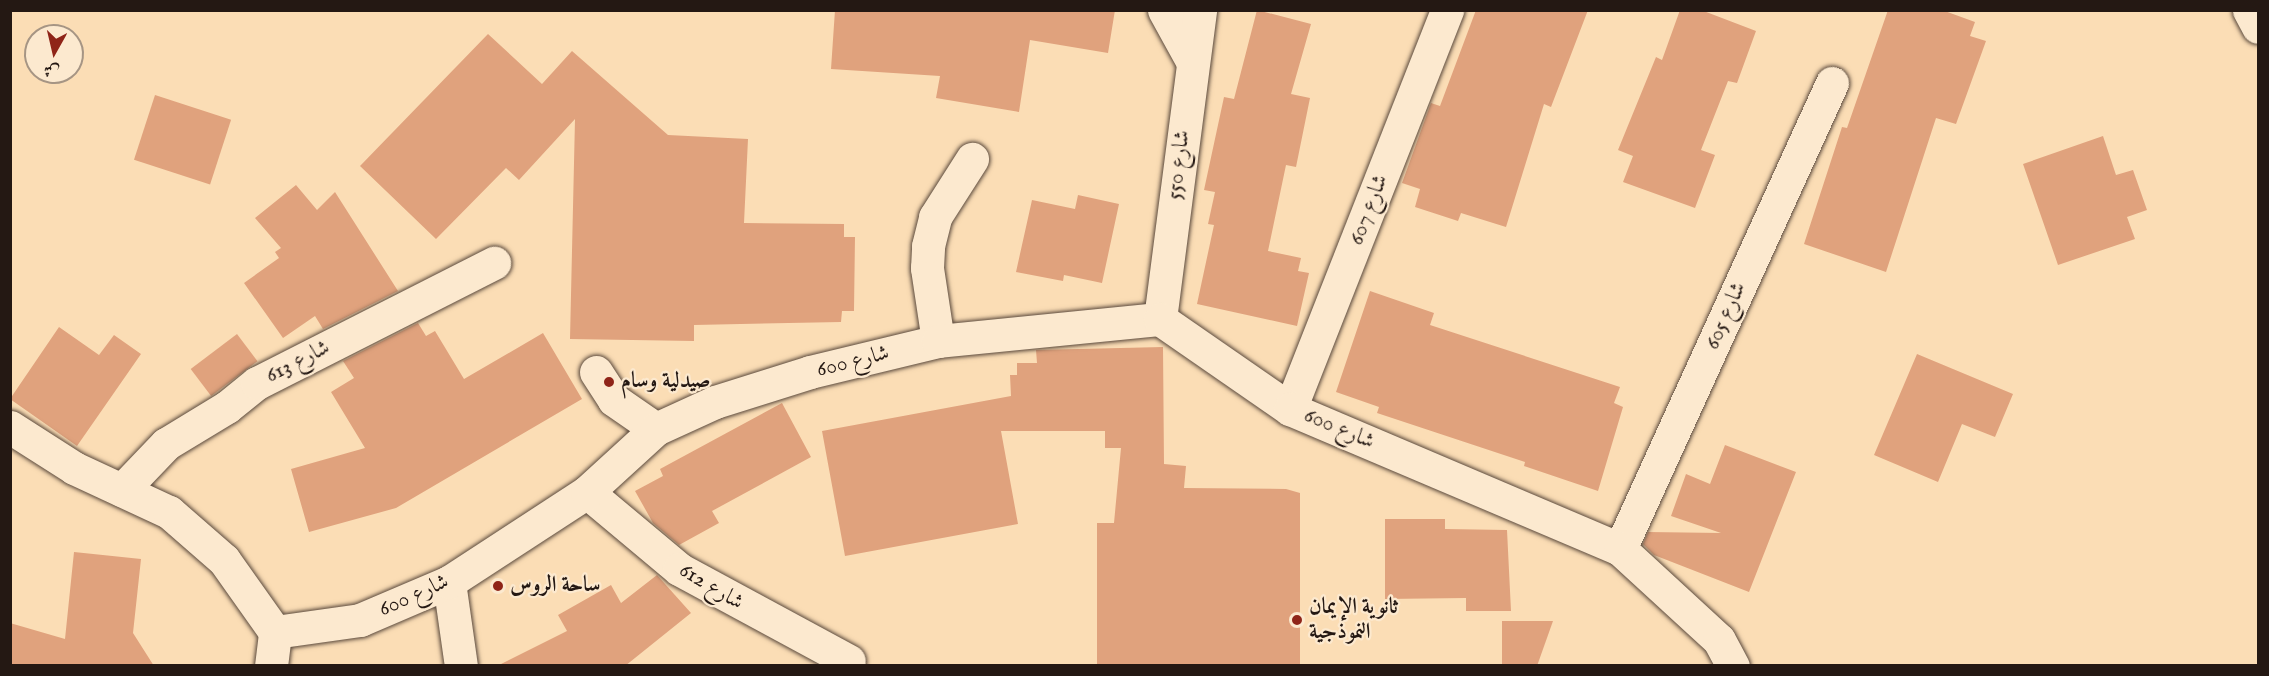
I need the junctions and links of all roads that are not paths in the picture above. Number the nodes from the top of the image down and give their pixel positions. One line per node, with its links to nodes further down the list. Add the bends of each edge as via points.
1 (1164, 10): 6 (main road)
2 (1200, 10): 6 (main road, شارع 550)
3 (1447, 10): 13 (main road, شارع 607)
4 (2249, 10): 5 (main road)
5 (2259, 27)
6 (1192, 61): 10 (main road, شارع 550)
7 (1832, 83): 18 (main road, شارع 605)
8 (972, 159): 11 (main road, via 935,217 928,246 927,268)
9 (494, 263): 16 (main road, شارع 613, via 257,383 227,407 166,444)
10 (1160, 319): 11 (main road, شارع 600); 13 (main road, شارع 600)
11 (938, 341): 15 (main road, شارع 600, via 810,372 725,398)
12 (596, 372): 15 (main road, via 614,400)
13 (1290, 408): 18 (main road, شارع 600)
14 (10, 427): 16 (main road, via 74,468)
15 (656, 429): 17 (main road, شارع 600)
16 (122, 490): 20 (main road, via 169,512 224,560)
17 (587, 492): 19 (main road, شارع 600); 21 (main road, شارع 612, via 679,569)
18 (1620, 549): 24 (main road, شارع 600, via 1719,640)
19 (448, 582): 20 (main road, شارع 600, via 360,620); 23 (main road)
20 (275, 632): 22 (main road)
21 (849, 661)
22 (271, 666)
23 (461, 666)
24 (1733, 666)

